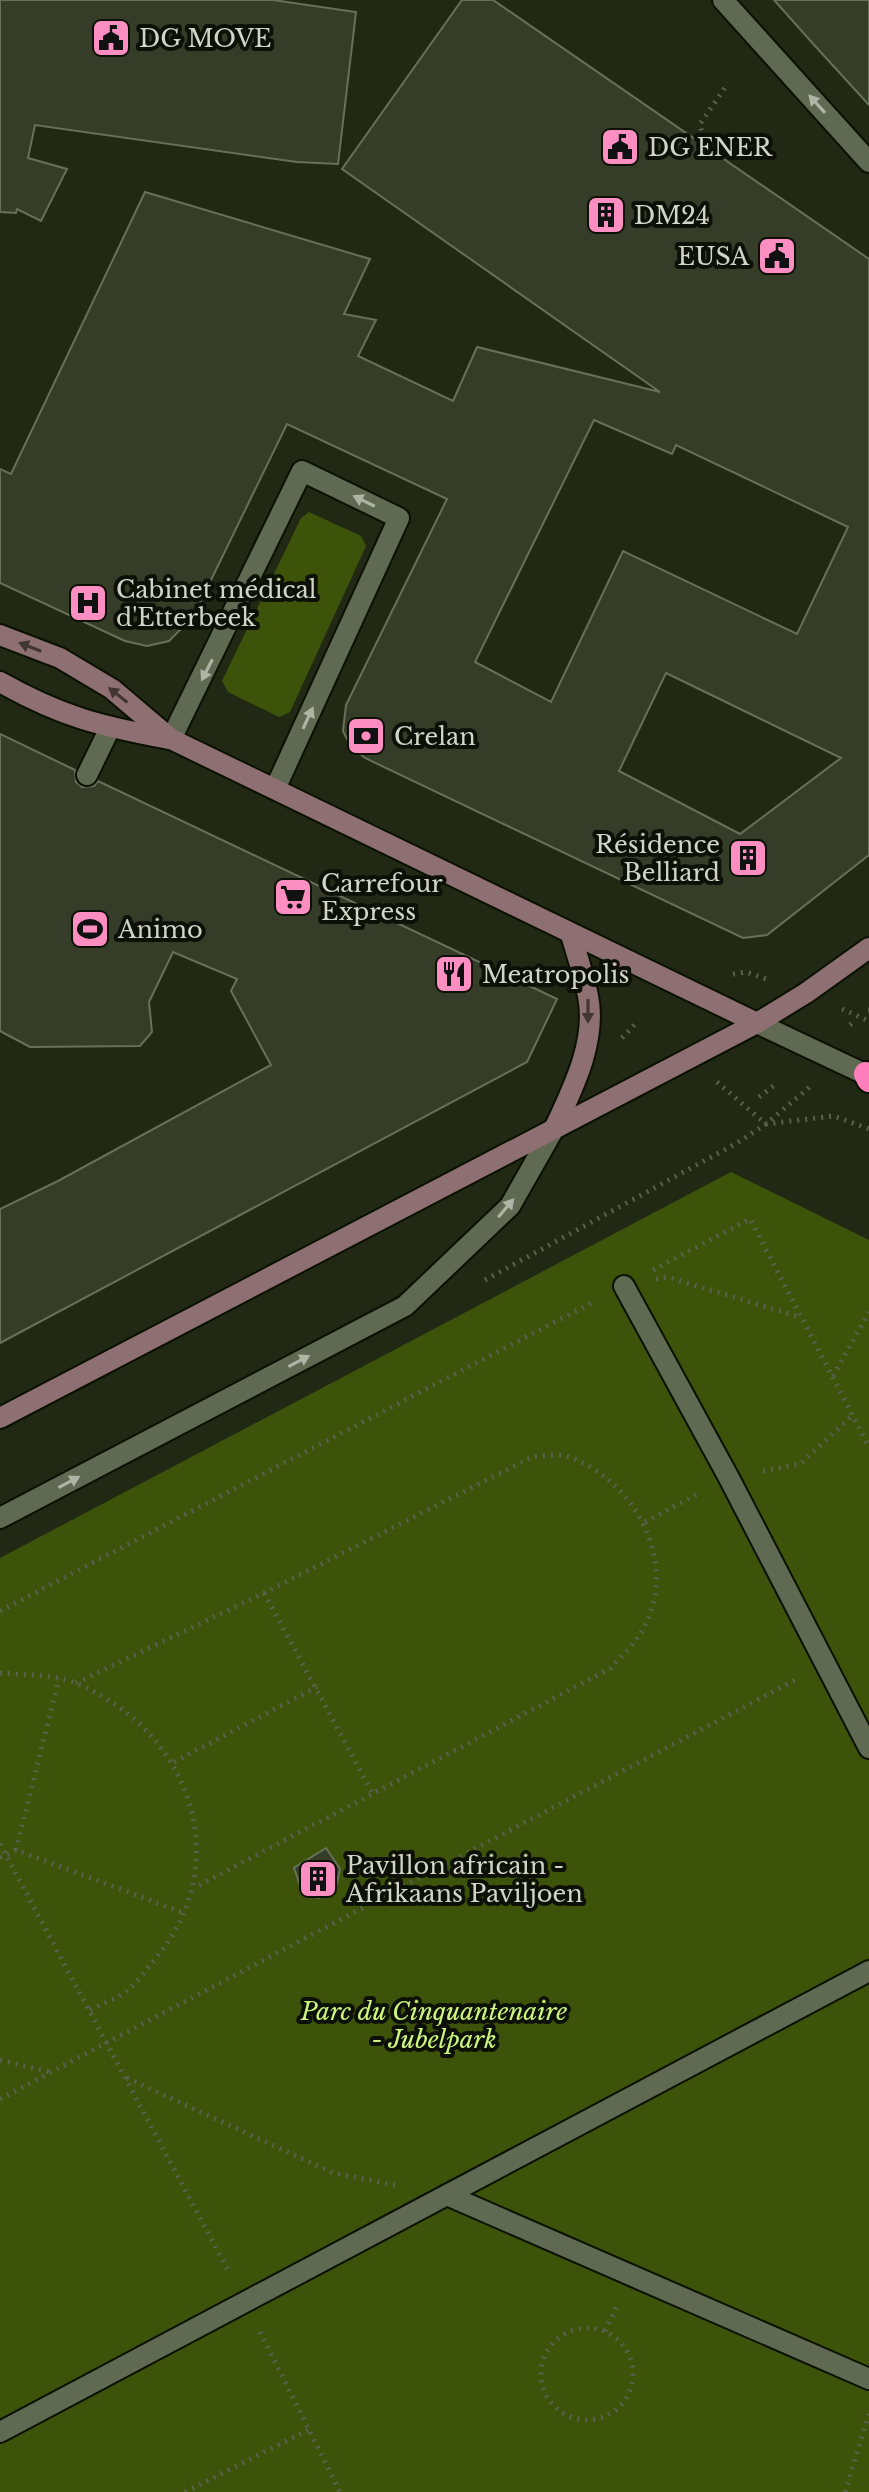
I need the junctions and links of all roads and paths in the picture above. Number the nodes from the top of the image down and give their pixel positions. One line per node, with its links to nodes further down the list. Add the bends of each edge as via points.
1 (723, 0): 4 (street, one-way to 1)
2 (728, 83): 3 (path, via 700,124)
3 (705, 146)
4 (869, 162)
5 (0, 635): 8 (street, one-way to 5, via 112,689 60,658)
6 (0, 682): 7 (street, via 38,704)
7 (110, 728): 8 (street); 9 (street)
8 (171, 739): 10 (street); 10 (street, one-way to 8, via 399,518 302,471)
9 (87, 775)
10 (275, 789): 11 (street)
11 (571, 935): 14 (street); 20 (street, one-way to 20, via 589,999 588,1032 577,1080)
12 (869, 948): 14 (street)
13 (638, 1021): 15 (path)
14 (757, 1023): 16 (street); 20 (street)
15 (620, 1040)
16 (838, 1061): 17 (street); 21 (path, via 766,1124 834,1116)
17 (868, 1077)
18 (776, 1084): 19 (path)
19 (759, 1097)
20 (555, 1127): 27 (street); 30 (street, one-way to 20, via 405,1306 510,1206)
21 (869, 1129)
22 (624, 1286): 24 (path, via 667,1277); 24 (path, via 750,1219); 29 (street); 33 (path)
23 (869, 1312): 25 (path)
24 (801, 1317): 25 (path)
25 (833, 1377): 26 (path)
26 (852, 1416): 28 (path); 29 (path, via 800,1464)
27 (0, 1418)
28 (869, 1447)
29 (729, 1478): 31 (path); 34 (street)
30 (0, 1518)
31 (645, 1522): 32 (path, via 623,1492 600,1473 566,1456 532,1457); 41 (path, via 654,1558 654,1591 644,1629 611,1668)
32 (264, 1593): 37 (path); 38 (path)
33 (0, 1611)
34 (826, 1664): 39 (street); 49 (path)
35 (0, 1673): 36 (path)
36 (59, 1679): 37 (path); 43 (path)
37 (76, 1683): 40 (path, via 120,1708)
38 (317, 1687): 40 (path); 41 (path)
39 (869, 1748)
40 (174, 1762): 45 (path, via 189,1800 198,1847)
41 (373, 1794): 45 (path)
42 (0, 1844): 44 (path)
43 (16, 1850): 44 (path); 46 (path)
44 (3, 1857): 48 (path)
45 (194, 1888): 46 (path)
46 (184, 1913): 48 (path, via 167,1945 127,1991)
47 (869, 1971): 54 (street)
48 (90, 2010): 49 (path)
49 (108, 2042): 51 (path); 52 (path)
50 (0, 2060): 51 (path)
51 (51, 2072): 53 (path)
52 (127, 2077): 54 (path, via 333,2173); 55 (path)
53 (0, 2099)
54 (447, 2195): 55 (street); 57 (street)
55 (245, 2302): 59 (path); 60 (street)
56 (541, 2375): 56 (path, via 550,2403 576,2420 592,2421 619,2408 634,2381 628,2351 618,2339 590,2328 561,2336 543,2360)
57 (869, 2379)
58 (869, 2414): 63 (path)
59 (308, 2430): 61 (path); 62 (path)
60 (0, 2432)
61 (185, 2492)
62 (340, 2492)
63 (845, 2492)

